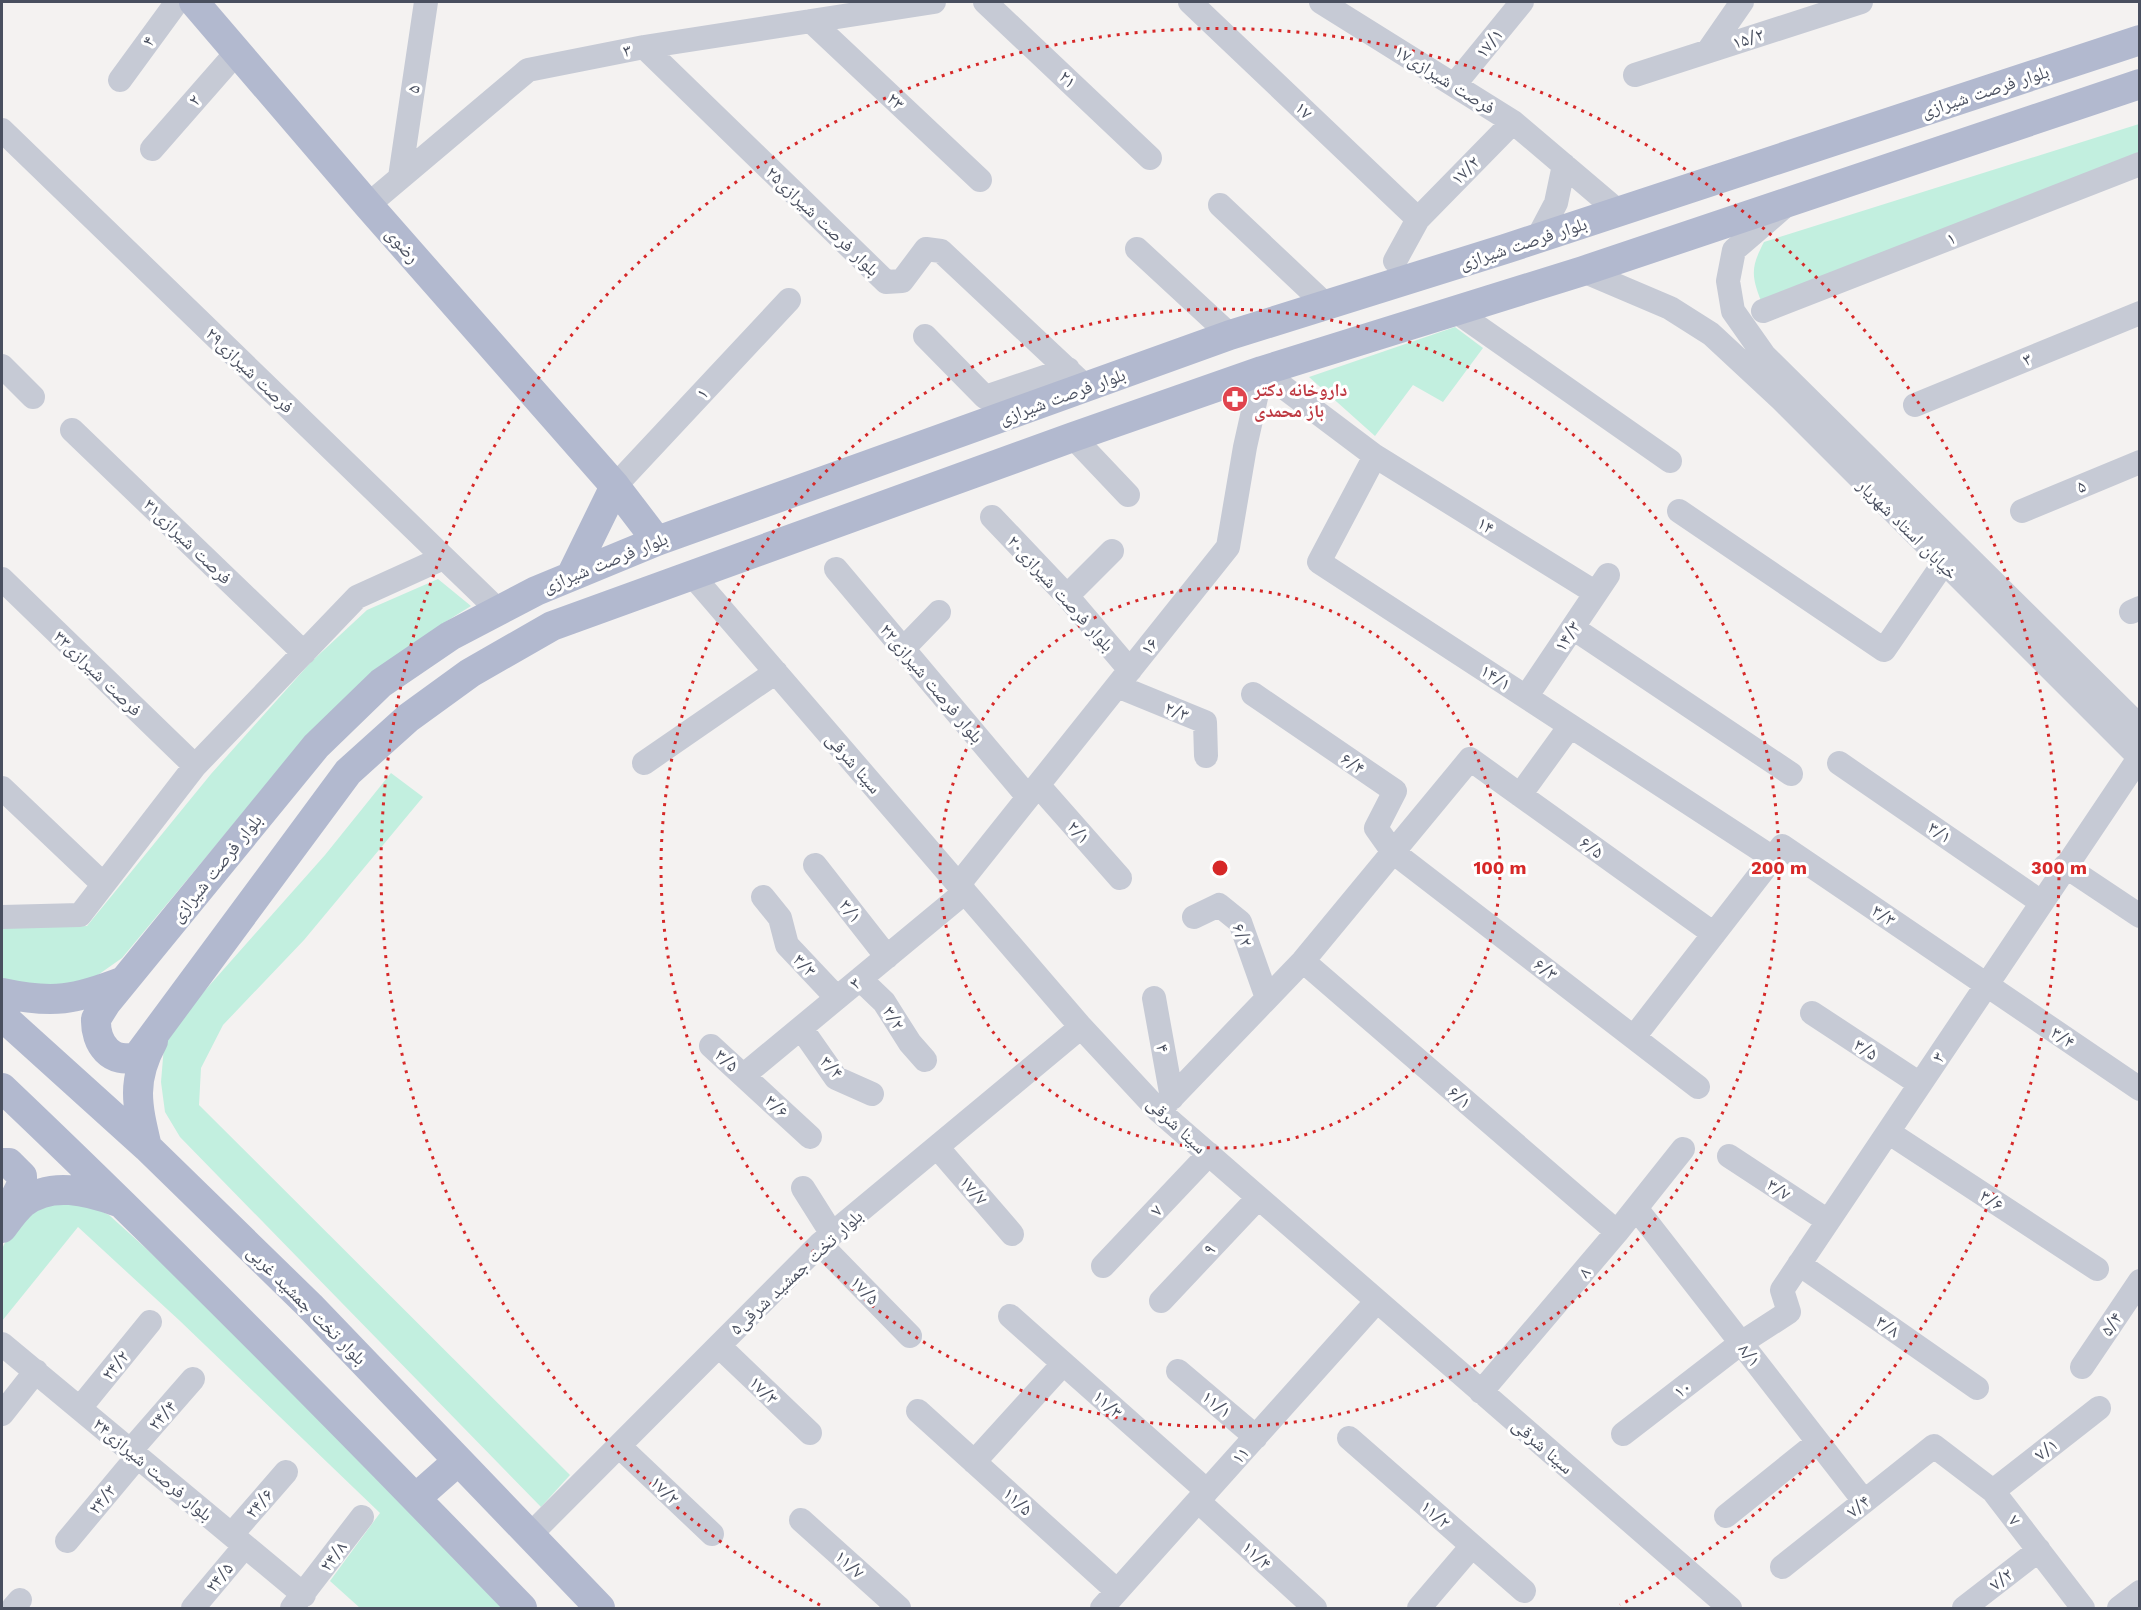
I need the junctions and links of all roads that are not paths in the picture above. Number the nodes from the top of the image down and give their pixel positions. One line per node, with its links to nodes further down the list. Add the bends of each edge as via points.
1 (177, 2): 19 (street, ۴)
2 (194, 2): 17 (main road, رضوی)
3 (406, 2): 12 (street)
4 (934, 2): 13 (street, ۳)
5 (985, 2): 25 (street, ۲۱)
6 (1190, 2): 34 (street, ۱۷)
7 (1321, 2): 11 (street, ۱۷فرصت شیرازی)
8 (1522, 2): 20 (street, ۱۷/۱)
9 (1742, 2): 16 (street)
10 (1861, 2): 16 (street, ۱۵/۲)
11 (1347, 8): 20 (street, ۱۷فرصت شیرازی)
12 (425, 12): 28 (street, ۵)
13 (811, 21): 15 (street, ۳); 29 (street, ۲۳)
14 (2139, 40): 33 (main road, بلوار فرصت شیرازی)
15 (644, 46): 28 (street, ۳, via 528,70); 48 (street, بلوار فرصت شیرازی۲۵, via 886,282 902,281 926,249 941,251)
16 (1708, 51): 18 (street, ۱۵/۲)
17 (237, 52): 24 (street, ۲); 31 (main road, رضوی)
18 (1635, 75)
19 (120, 80)
20 (1455, 84): 22 (street, ۱۷فرصت شیرازی)
21 (2139, 84): 30 (main road)
22 (1513, 122): 27 (street, ۱۷فرصت شیرازی); 34 (street, ۱۷/۲)
23 (2, 130): 65 (street, فرصت شیرازی۲۹)
24 (152, 149)
25 (1150, 158)
26 (2139, 164): 42 (street, ۱)
27 (1564, 165): 33 (street, ۱۷فرصت شیرازی); 35 (street, via 1556,203)
28 (400, 177): 31 (street, ۳)
29 (980, 180)
30 (1791, 201): 38 (main road); 83 (street, خیابان استاد شهریار, via 1734,250 1728,281 1733,311 1764,355)
31 (368, 205): 58 (main road, رضوی)
32 (1220, 206): 40 (street)
33 (1619, 212): 35 (main road, بلوار فرصت شیرازی)
34 (1418, 219): 37 (street, ۱۷/۲)
35 (1537, 239): 40 (main road, بلوار فرصت شیرازی)
36 (1137, 249): 44 (street)
37 (1395, 261)
38 (1583, 271): 41 (main road); 66 (street, خیابان استاد شهریار, via 1670,308 1711,334 1782,400)
39 (789, 300): 58 (street, ۱)
40 (1326, 305): 44 (main road, بلوار فرصت شیرازی)
41 (1454, 310): 47 (main road); 56 (street)
42 (1763, 311)
43 (2139, 313): 51 (street, ۳)
44 (1230, 335): 48 (main road, بلوار فرصت شیرازی)
45 (925, 336): 50 (street)
46 (2, 366): 49 (street)
47 (1262, 371): 54 (main road); 55 (street, ۱۴); 79 (street, ۱۶, via 1228,547)
48 (1077, 378): 50 (street); 52 (main road, بلوار فرصت شیرازی)
49 (33, 397)
50 (985, 397): 52 (street)
51 (1915, 405)
52 (1010, 415): 63 (main road, بلوار فرصت شیرازی)
53 (72, 430): 77 (street, فرصت شیرازی۳۱)
54 (1073, 437): 59 (street); 68 (main road)
55 (1375, 456): 71 (street, ۱۴); 81 (street, ۱۴/۱, via 1319,562)
56 (1670, 460)
57 (2139, 462): 60 (street, ۵)
58 (615, 486): 63 (main road, رضوی); 69 (main road)
59 (1128, 495)
60 (2022, 510)
61 (1679, 511): 66 (street, via 1884,650)
62 (992, 517): 72 (street, بلوار فرصت شیرازی۲۰)
63 (657, 540): 69 (main road, بلوار فرصت شیرازی)
64 (1112, 551): 72 (street)
65 (443, 558): 73 (street, فرصت شیرازی۲۹); 77 (street, via 357,597)
66 (1943, 564): 85 (street, خیابان استاد شهریار)
67 (836, 569): 76 (street, بلوار فرصت شیرازی۲۲)
68 (693, 575): 78 (street, سینا شرقی); 119 (main road, via 552,627 470,673 408,718 348,772)
69 (571, 576): 73 (main road, بلوار فرصت شیرازی)
70 (2, 579): 88 (street, فرصت شیرازی۳۳)
71 (1602, 584): 75 (street, ۱۴/۳)
72 (1067, 596): 79 (street, بلوار فرصت شیرازی۲۰)
73 (498, 610): 109 (main road, بلوار فرصت شیرازی, via 450,636 381,683 316,746)
74 (939, 612): 76 (street)
75 (1573, 628): 81 (street, ۱۴/۳); 89 (street)
76 (903, 649): 91 (street, بلوار فرصت شیرازی۲۲)
77 (304, 653): 88 (street)
78 (776, 672): 86 (street); 99 (street, سینا شرقی)
79 (1123, 678): 84 (street, ۲/۳, via 1205,722); 91 (street, ۱۶)
80 (1253, 694): 93 (street, ۶/۴, via 1395,791 1376,828)
81 (1526, 697): 82 (street, ۱۴/۱)
82 (1570, 726): 92 (street); 94 (street, ۱۴/۱)
83 (2139, 727)
84 (1206, 756)
85 (2139, 758): 96 (street, ۳)
86 (644, 763)
87 (1839, 763): 101 (street, ۳/۱)
88 (195, 766): 98 (street)
89 (1791, 774)
90 (2, 788): 98 (street)
91 (1033, 791): 97 (street, ۲/۱); 99 (street, ۱۶)
92 (1521, 795): 93 (street, ۶/۵, via 1470,759); 105 (street, ۶/۵)
93 (1392, 852): 107 (street); 120 (street, ۶/۳)
94 (1777, 852): 105 (street); 110 (street, ۳/۳)
95 (815, 865): 106 (street, ۳/۱)
96 (2065, 866): 101 (street, ۳); 103 (street)
97 (1120, 878)
98 (103, 884): 102 (street, via 80,915)
99 (962, 888): 106 (street, ۳); 117 (street, سینا شرقی)
100 (763, 897): 112 (street, ۳/۳, via 780,918 787,945)
101 (2042, 902): 110 (street, ۳)
102 (2, 916)
103 (2139, 916)
104 (1194, 917): 114 (street, ۶/۲, via 1219,905 1240,922)
105 (1714, 934): 120 (street)
106 (887, 957): 108 (street, ۳)
107 (1303, 961): 114 (street); 144 (street, ۶/۱)
108 (860, 979): 112 (street, ۳); 122 (street, ۳/۲, via 884,1002)
109 (124, 981): 111 (main road, via 87,995 55,1001); 119 (main road, بلوار فرصت شیرازی, via 96,1018 99,1041 114,1056 129,1059 138,1056)
110 (1986, 985): 124 (street, ۳); 126 (street, ۳/۴)
111 (2, 993)
112 (837, 998): 118 (street, ۳)
113 (1154, 998): 129 (street, ۴)
114 (1267, 998): 129 (street)
115 (1812, 1013): 124 (street, ۳/۵)
116 (2, 1016): 132 (main road, بلوار تخت جمشید غربی)
117 (1081, 1027): 129 (street, سینا شرقی); 133 (street, بلوار تخت جمشید شرقی۵)
118 (801, 1028): 123 (street, ۳); 127 (street, ۳/۴, via 836,1078)
119 (158, 1031): 132 (main road, via 137,1077 137,1108)
120 (1634, 1037): 125 (street, ۶/۳)
121 (711, 1046): 123 (street, ۳/۵)
122 (925, 1060)
123 (744, 1075): 131 (street, ۳/۶)
124 (1920, 1084): 130 (street, ۳)
125 (1698, 1087)
126 (2139, 1089)
127 (872, 1094)
128 (10, 1097): 140 (main road)
129 (1165, 1105): 135 (street, سینا شرقی)
130 (1888, 1132): 142 (street, ۳); 149 (street, ۳/۶)
131 (810, 1137)
132 (147, 1147): 178 (main road, بلوار تخت جمشید غربی, via 310,1306)
133 (937, 1147): 145 (street, ۱۷/۷); 146 (street, بلوار تخت جمشید شرقی۵)
134 (1683, 1149): 141 (street, ۸)
135 (1209, 1154): 139 (street, سینا شرقی); 148 (street, ۷)
136 (1729, 1156): 142 (street, ۳/۷)
137 (2, 1163): 143 (main road, via 17,1168 22,1184)
138 (803, 1188): 146 (street, ۱۷/۵)
139 (1258, 1198): 151 (street, ۹); 152 (street, سینا شرقی)
140 (127, 1206): 143 (main road, via 87,1191 67,1190 34,1197); 183 (main road)
141 (1636, 1208): 144 (street, ۸); 156 (street, ۸/۱)
142 (1828, 1221): 147 (street, ۳)
143 (2, 1226)
144 (1617, 1232): 165 (street, ۸)
145 (1012, 1234)
146 (826, 1239): 155 (street, ۱۷/۵); 158 (street, بلوار تخت جمشید شرقی۵)
147 (1799, 1264): 156 (street, ۳, via 1782,1290 1789,1312); 164 (street, ۳/۸)
148 (1103, 1266)
149 (2097, 1269)
150 (2139, 1281): 160 (street, ۵/۴)
151 (1161, 1301)
152 (1377, 1301): 165 (street, سینا شرقی); 172 (street, ۱۱)
153 (1010, 1316): 159 (street, ۱۱/۳)
154 (150, 1322): 166 (street, ۲۴/۲)
155 (910, 1336)
156 (1741, 1343): 171 (street, ۱۰); 174 (street, ۸/۱)
157 (2, 1344): 161 (street, بلوار فرصت شیرازی۲۴)
158 (719, 1346): 170 (street, ۱۷/۳); 175 (street, بلوار تخت جمشید شرقی۵)
159 (1063, 1364): 179 (street); 182 (street, ۱۱/۳)
160 (2082, 1367)
161 (36, 1371): 166 (street, بلوار فرصت شیرازی۲۴); 169 (street)
162 (1178, 1371): 172 (street, ۱۱/۱)
163 (193, 1379): 177 (street, ۲۴/۴)
164 (1977, 1388)
165 (1481, 1392): 204 (street, سینا شرقی)
166 (80, 1408): 177 (street, بلوار فرصت شیرازی۲۴)
167 (2099, 1408): 181 (street, ۷/۱)
168 (918, 1411): 179 (street, ۱۱/۵)
169 (2, 1414)
170 (810, 1433)
171 (1623, 1434)
172 (1256, 1437): 182 (street, ۱۱)
173 (1349, 1438): 192 (street, ۱۱/۲)
174 (1818, 1442): 184 (street, ۸/۱); 185 (street)
175 (619, 1446): 188 (street, ۱۷/۲); 189 (street, بلوار تخت جمشید شرقی۵)
176 (1934, 1446): 181 (street, ۷); 184 (street, ۷/۴)
177 (134, 1453): 190 (street, بلوار فرصت شیرازی۲۴); 191 (street, ۲۴/۳)
178 (458, 1461): 183 (main road); 189 (main road, بلوار تخت جمشید غربی)
179 (974, 1462): 197 (street, ۱۱/۵)
180 (286, 1472): 190 (street, ۲۴/۶)
181 (1993, 1491): 193 (street, ۷)
182 (1203, 1496): 197 (street, ۱۱); 202 (street, ۱۱/۴)
183 (416, 1498): 199 (main road)
184 (1864, 1501): 194 (street, ۷/۴)
185 (1726, 1516)
186 (362, 1517): 196 (street, ۲۴/۸)
187 (801, 1520): 201 (street, ۱۱/۷)
188 (712, 1534)
189 (529, 1536): 200 (main road, بلوار تخت جمشید غربی)
190 (238, 1540): 196 (street, بلوار فرصت شیرازی۲۴); 198 (street, ۲۴/۵)
191 (67, 1542)
192 (1472, 1546): 195 (street, ۱۱/۲); 203 (street)
193 (2039, 1550): 205 (street, ۷/۲); 206 (street, ۷)
194 (1782, 1567)
195 (1524, 1591)
196 (298, 1602)
197 (1110, 1603)
198 (193, 1608)
199 (522, 1608)
200 (600, 1608)
201 (899, 1608)
202 (1315, 1608)
203 (1419, 1608)
204 (1730, 1608)
205 (1964, 1608)
206 (2083, 1608)

